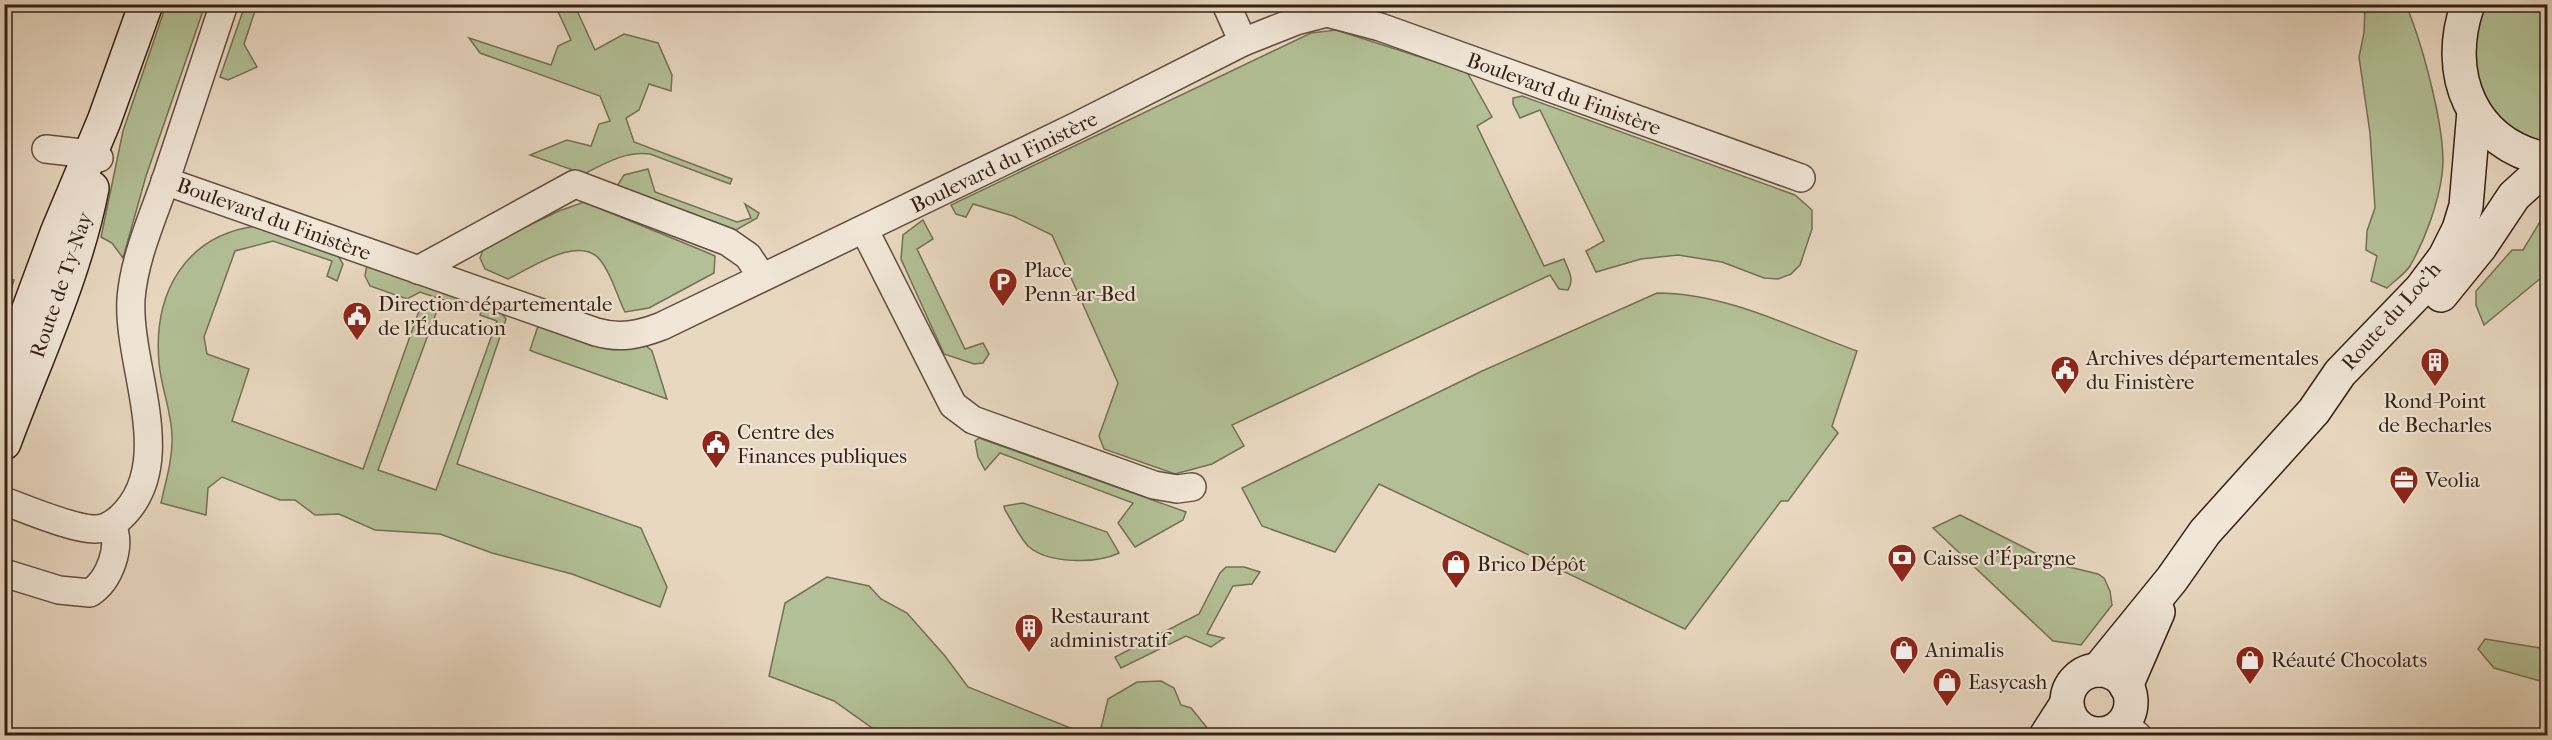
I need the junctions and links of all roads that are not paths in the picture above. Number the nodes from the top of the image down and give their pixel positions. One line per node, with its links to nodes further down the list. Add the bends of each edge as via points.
1 (146, 4): 9 (main road, Route de Ty-Nay)
2 (224, 4): 13 (street)
3 (1226, 4): 6 (street)
4 (1326, 9): 6 (street, Boulevard du Finistère); 12 (street, Boulevard du Finistère)
5 (2458, 13): 7 (main road, via 2459,73)
6 (1244, 42): 14 (street, Boulevard du Finistère)
7 (2474, 111): 10 (main road, via 2492,132 2514,148); 18 (main road, Route du Loc'h, via 2466,206 2449,249 2421,289 2340,373)
8 (46, 148): 9 (street)
9 (94, 156): 17 (main road, Route de Ty-Nay, via 57,233); 19 (main road, Route de Ty-Nay, via 80,240)
10 (2547, 160)
11 (2547, 165): 18 (main road, Route du Loc'h, via 2514,195 2480,247 2429,308 2351,384)
12 (1801, 178)
13 (165, 180): 15 (street, Boulevard du Finistère); 22 (street, Boulevard du Finistère, via 137,265 131,298 148,456 138,494)
14 (864, 229): 16 (street, Boulevard du Finistère); 20 (street, via 953,405 973,420 1154,485)
15 (418, 270): 16 (street, Boulevard du Finistère, via 596,333 621,337 662,326); 16 (street, via 575,184 728,242 748,256)
16 (762, 277)
17 (4, 376)
18 (2314, 411): 24 (main road, Route du Loc'h, via 2205,532)
19 (4, 443)
20 (1192, 487)
21 (4, 501): 22 (street, via 94,529)
22 (112, 525): 23 (street, via 116,541 109,569 103,582 90,593 58,590)
23 (4, 573)
24 (2172, 579): 25 (main road, Route du Loc'h); 26 (main road, Route du Loc'h)
25 (2098, 670): 26 (main road, via 2119,677); 27 (main road, via 2084,673 2072,684)
26 (2126, 686): 28 (main road, via 2131,701)
27 (2066, 705): 29 (main road, via 2073,722); 30 (main road)
28 (2130, 729): 29 (main road)
29 (2086, 734)
30 (2046, 735)

